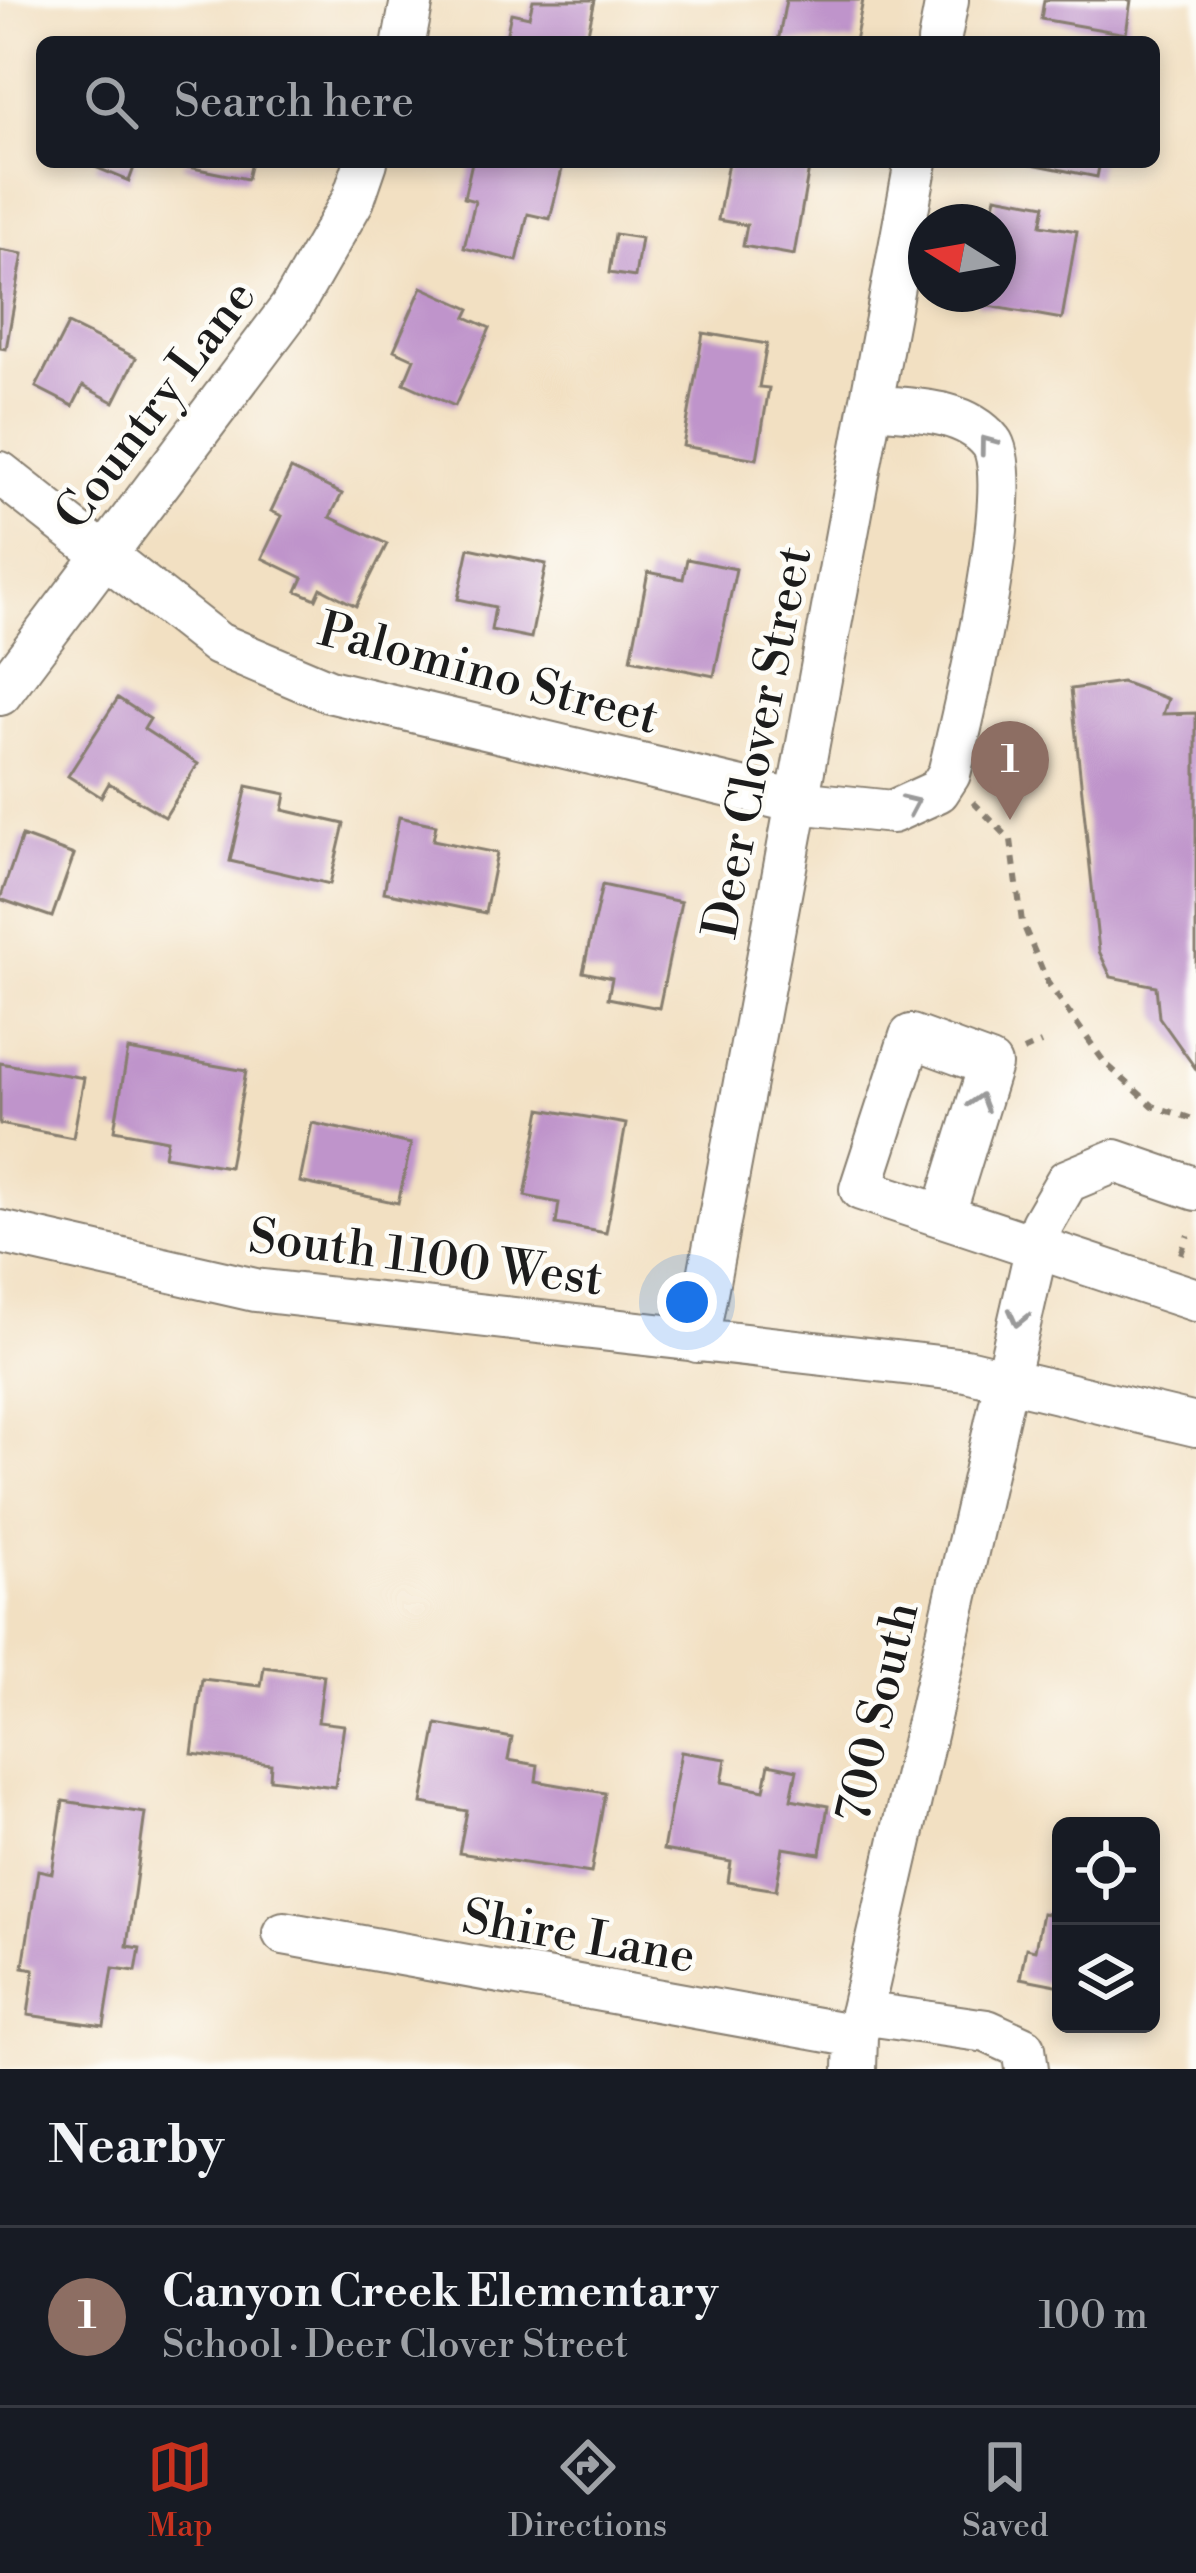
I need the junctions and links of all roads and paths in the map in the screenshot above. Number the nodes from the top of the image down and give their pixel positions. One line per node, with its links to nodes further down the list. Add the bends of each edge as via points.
1 (412, 0): 3 (street)
2 (946, 0): 4 (street)
3 (405, 36)
4 (940, 36)
5 (364, 168): 9 (street, Country Lane, via 291,308)
6 (915, 168): 7 (street, Deer Clover Street)
7 (871, 406): 12 (street, Deer Clover Street); 12 (street, Palomino Street, one-way to 7, via 892,812 938,791 966,700 999,520 998,454 962,420)
8 (0, 473): 9 (street, Palomino Street)
9 (105, 555): 10 (street, Country Lane); 12 (street, Palomino Street, via 218,644 329,691)
10 (0, 694)
11 (967, 796): 13 (path, via 1011,840 1022,922 1048,982 1105,1063 1154,1106)
12 (797, 802): 19 (street, Deer Clover Street)
13 (1196, 1120)
14 (1196, 1189): 17 (street, 700 South, via 1115,1161 1067,1181)
15 (944, 1214): 17 (street)
16 (0, 1232): 19 (street, South 1100 West, via 255,1290)
17 (1036, 1245): 18 (street); 20 (street, 700 South, one-way to 20)
18 (1196, 1300)
19 (697, 1341): 20 (street, South 1100 West)
20 (1003, 1377): 21 (street, South 1100 West); 23 (street, 700 South)
21 (1196, 1425)
22 (284, 1934): 23 (street, Shire Lane)
23 (857, 2040): 24 (street, Shire Lane, via 987,2031 1024,2048)
24 (1028, 2069)

